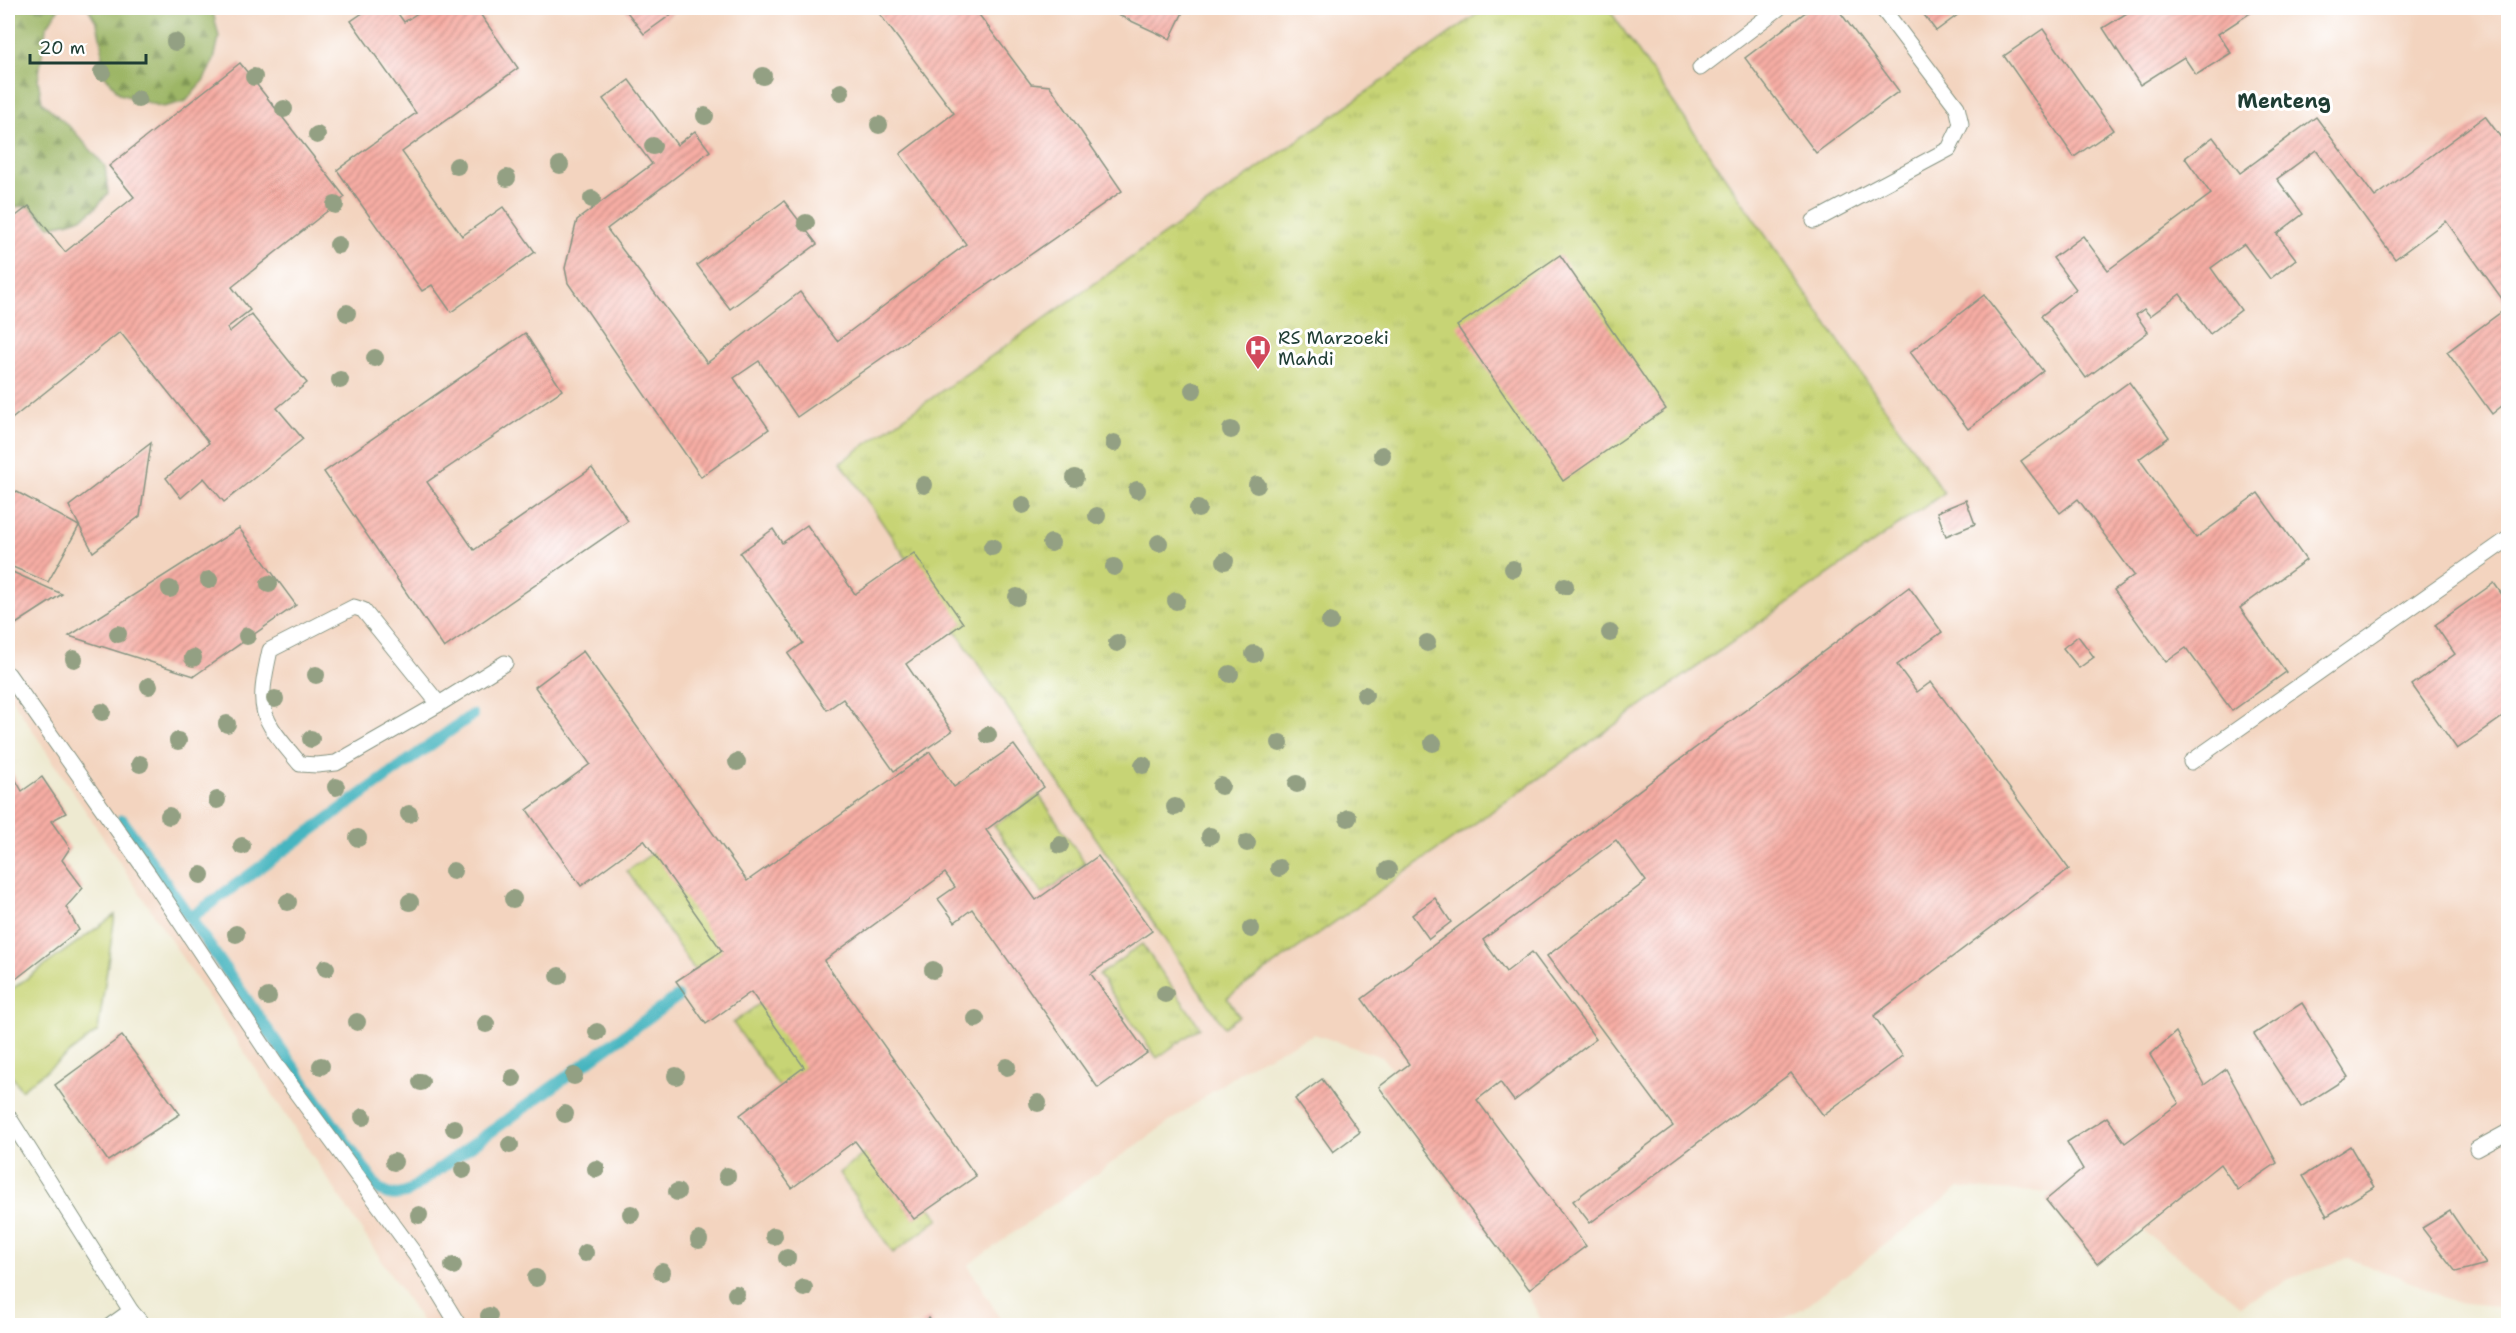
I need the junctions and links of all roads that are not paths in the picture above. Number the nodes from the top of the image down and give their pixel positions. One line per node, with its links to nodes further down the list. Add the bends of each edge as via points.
1 (1779, 8): 3 (lane)
2 (1882, 8): 4 (lane, via 1957,107 1961,124 1949,149)
3 (1700, 68)
4 (1814, 221)
5 (2508, 539): 9 (lane)
6 (505, 663): 8 (lane)
7 (9, 681): 16 (lane, via 149,875 276,1065 417,1257)
8 (439, 704): 8 (lane, via 336,763 300,764 268,726 262,686 270,650 354,607 363,610)
9 (2191, 762)
10 (8, 1116): 13 (lane)
11 (2508, 1132): 12 (lane)
12 (2477, 1149)
13 (131, 1311): 14 (lane); 15 (lane)
14 (111, 1326)
15 (144, 1326)
16 (459, 1326)

